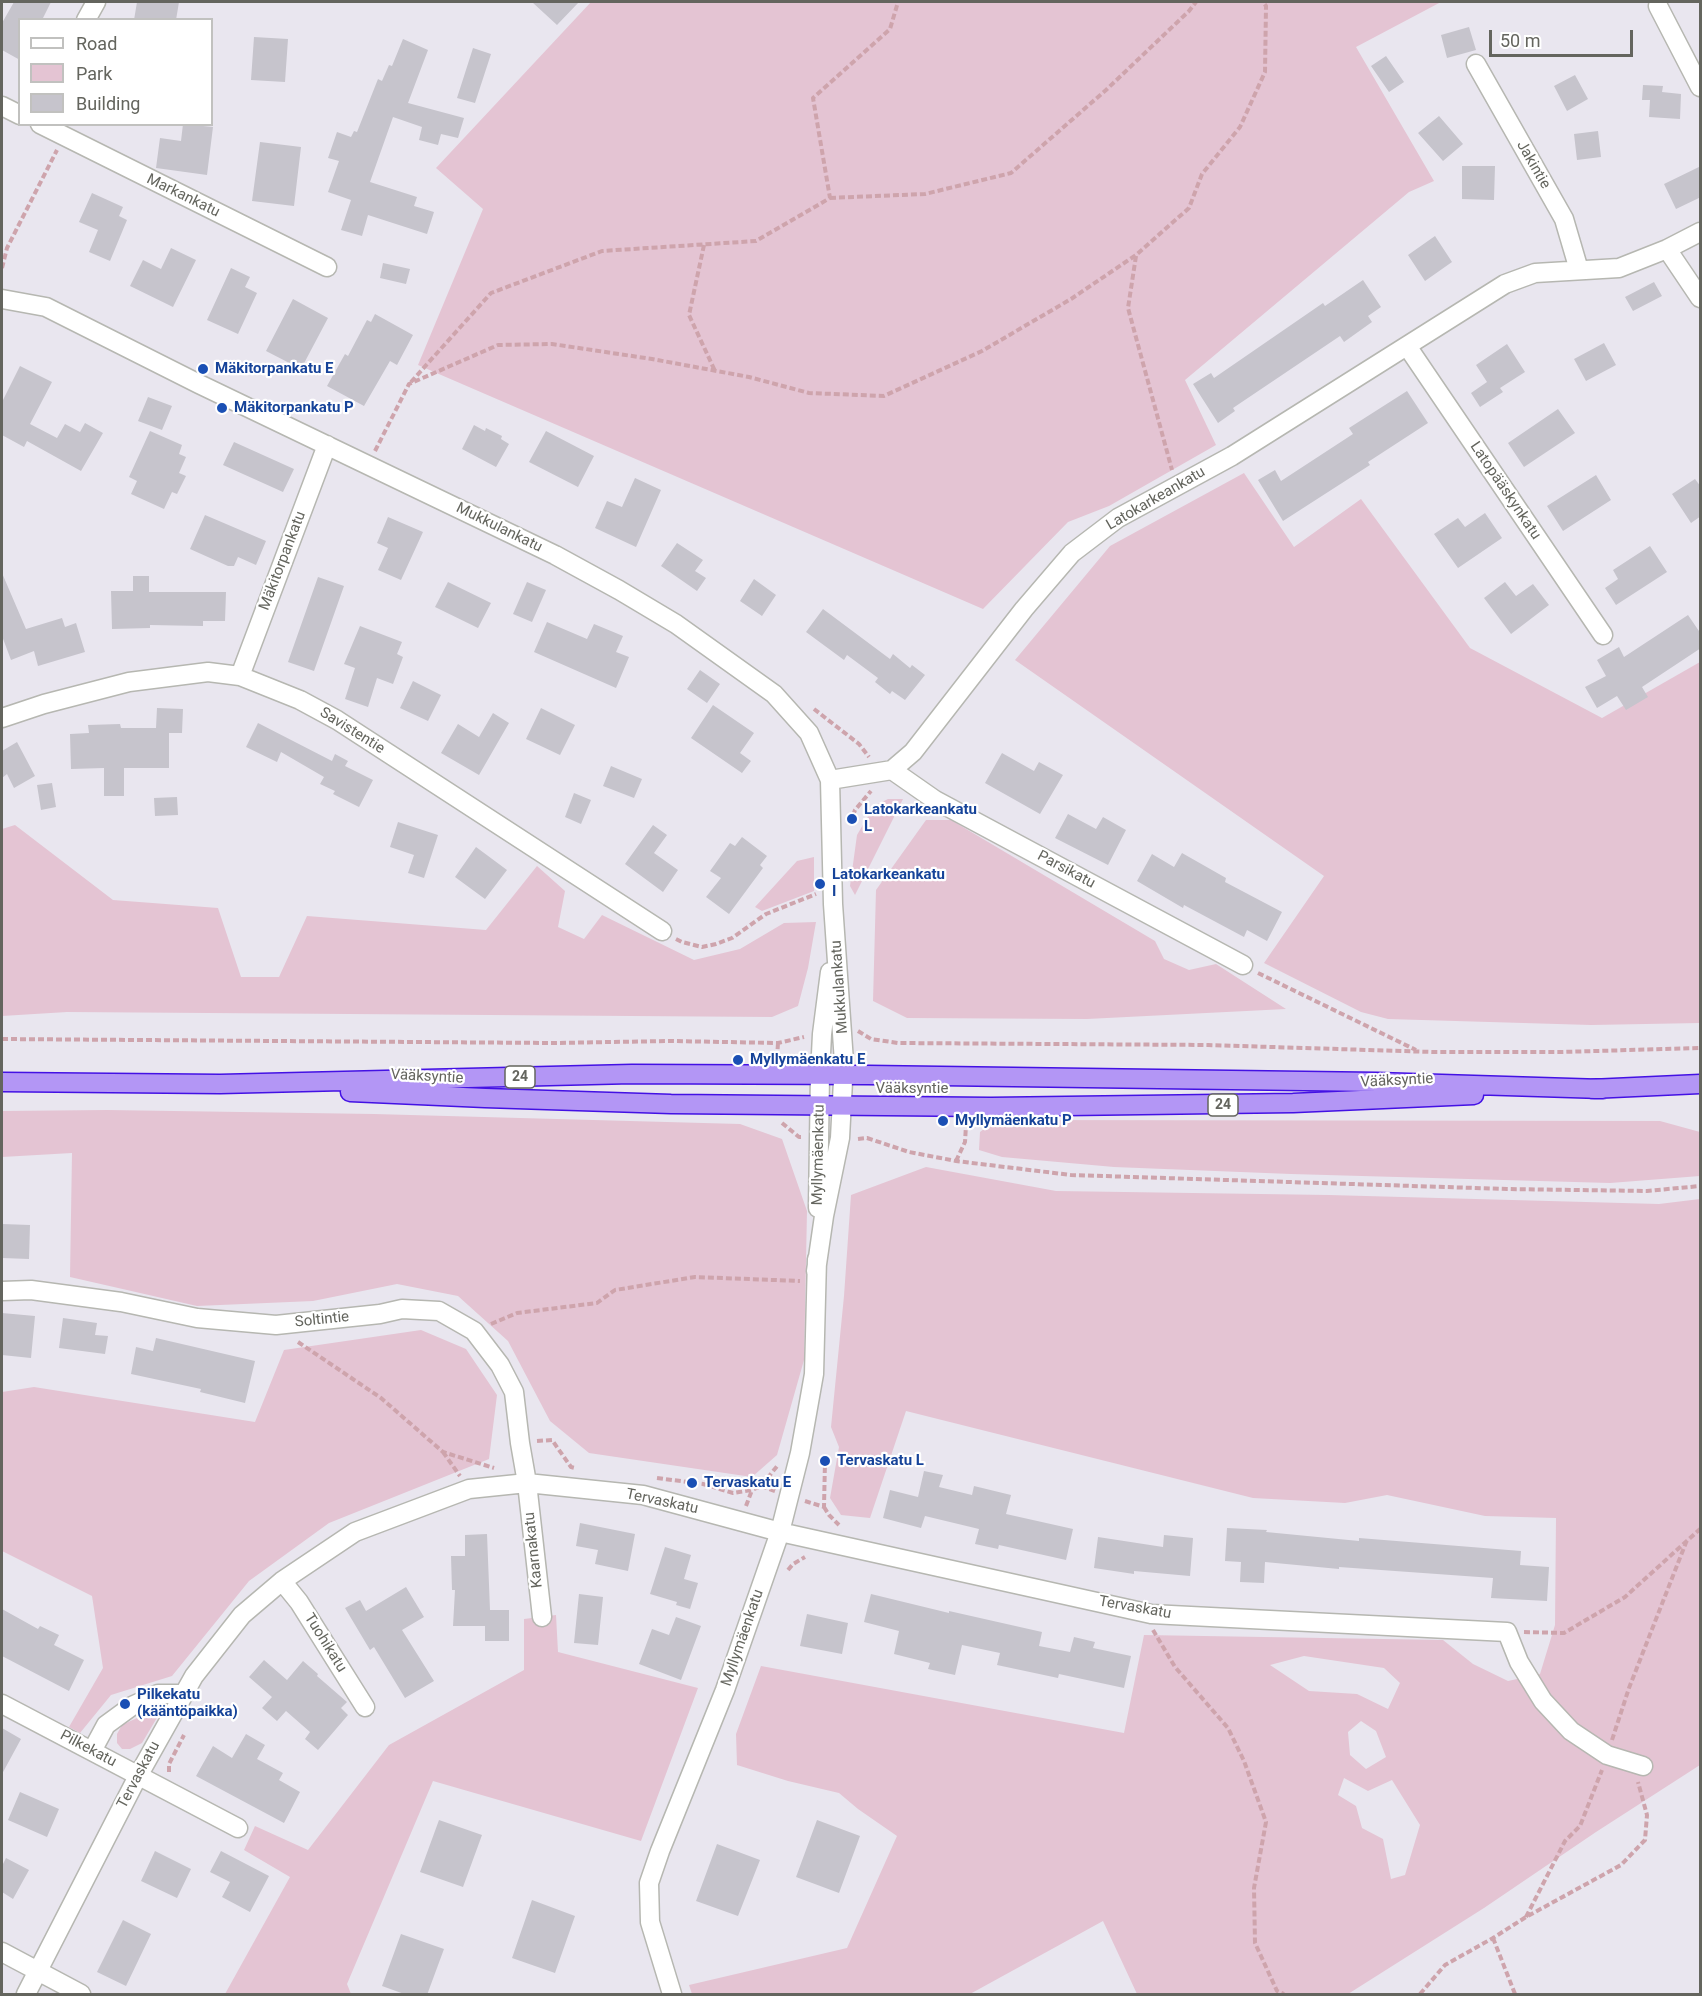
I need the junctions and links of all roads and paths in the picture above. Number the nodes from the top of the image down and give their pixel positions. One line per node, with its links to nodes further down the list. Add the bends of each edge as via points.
1 (96, 2): 6 (street)
2 (898, 2): 13 (path, via 890,29 813,98)
3 (1196, 2): 13 (path, via 1106,90 1011,173 925,194)
4 (1263, 2): 17 (path, via 1265,72 1240,127 1202,174 1189,208)
5 (1658, 6): 8 (street)
6 (87, 18)
7 (1476, 64): 20 (street, Jakintie, via 1564,219)
8 (1701, 87)
9 (2, 106): 10 (street)
10 (18, 113)
11 (44, 126): 12 (street, Markankatu)
12 (64, 136): 18 (street, Markankatu); 19 (path, via 7,248)
13 (830, 198): 15 (path, via 756,241)
14 (1701, 232): 16 (street, Latokarkeankatu)
15 (704, 245): 24 (path, via 689,315); 25 (path, via 602,251 491,293)
16 (1667, 249): 20 (street, Latokarkeankatu, via 1619,268); 21 (street)
17 (1136, 255): 24 (path, via 982,351 884,396 809,393); 28 (path, via 1128,308)
18 (327, 267)
19 (2, 268)
20 (1579, 270): 23 (street, Latokarkeankatu, via 1535,273 1504,284)
21 (1701, 298)
22 (2, 299): 26 (street, Mukkulankatu, via 46,307)
23 (1407, 346): 28 (street, Latokarkeankatu); 29 (street, Latopääskynkatu)
24 (715, 370): 25 (path, via 552,345 498,345)
25 (409, 384): 27 (path)
26 (327, 445): 27 (street, Mukkulankatu); 30 (street, Mäkitorpankatu)
27 (368, 465): 33 (street, Mukkulankatu, via 555,555 676,624 774,694 809,733)
28 (1177, 487): 32 (street, Latokarkeankatu, via 1118,518 1072,553 913,752)
29 (1603, 635)
30 (240, 676): 31 (street, Savistentie, via 208,672 129,682); 35 (street, Savistentie, via 337,720)
31 (2, 718)
32 (892, 770): 33 (street); 36 (street, Parsikatu, via 936,800)
33 (830, 780): 34 (street, Mukkulankatu)
34 (826, 898): 35 (path, via 766,914 732,938 702,947); 38 (street, Mukkulankatu, via 833,949); 39 (street, Mukkulankatu, via 843,1031)
35 (662, 931)
36 (1243, 965): 37 (path)
37 (1419, 1052)
38 (820, 1074): 39 (highway, Vääksyntie / 24); 41 (highway, Vääksyntie / 24); 44 (street, Myllymäenkatu)
39 (843, 1075): 43 (highway, Vääksyntie / 24, via 1388,1082); 45 (street, Mukkulankatu)
40 (2, 1082): 41 (highway, Vääksyntie / 24)
41 (220, 1084): 44 (highway, Vääksyntie / 24, via 577,1102)
42 (1701, 1084): 43 (highway, Vääksyntie / 24)
43 (1603, 1089): 45 (highway, Vääksyntie / 24, via 1282,1103)
44 (820, 1106): 45 (highway, Vääksyntie / 24); 48 (street, Myllymäenkatu)
45 (843, 1106): 48 (street, Myllymäenkatu)
46 (966, 1123): 47 (path, via 965,1142 956,1161 1071,1175 1507,1189 1647,1191)
47 (1701, 1186)
48 (816, 1276): 51 (path, via 695,1277 615,1290 597,1303 518,1312); 65 (street, Myllymäenkatu, via 814,1374)
49 (2, 1291): 50 (street, Soltintie, via 31,1290 122,1302 197,1318)
50 (276, 1325): 51 (street, Soltintie, via 402,1309 439,1311); 53 (path, via 381,1398)
51 (474, 1331): 52 (street, Soltintie, via 500,1365 514,1392)
52 (520, 1443): 55 (path, via 552,1440 571,1467); 58 (street, Soltintie)
53 (443, 1452): 56 (path); 59 (path)
54 (780, 1461): 60 (path, via 761,1486)
55 (582, 1469)
56 (500, 1471)
57 (650, 1477): 60 (path, via 733,1492)
58 (527, 1483): 59 (street, Tervaskatu); 62 (street, Tervaskatu, via 643,1495); 69 (street, Kaarnakatu)
59 (469, 1489): 67 (street, Tervaskatu, via 355,1532)
60 (752, 1490): 62 (path)
61 (824, 1507): 63 (path)
62 (740, 1521): 65 (street, Tervaskatu)
63 (845, 1528)
64 (1701, 1529): 66 (path)
65 (780, 1532): 68 (street, Tervaskatu); 87 (street, Myllymäenkatu, via 725,1690 649,1883 650,1922)
66 (1687, 1540): 70 (path, via 1625,1597 1564,1633); 76 (path)
67 (282, 1581): 71 (street, Tervaskatu, via 242,1616); 73 (street, Tuohikatu)
68 (1150, 1614): 70 (street, Tervaskatu); 88 (path, via 1149,1625 1175,1667 1228,1728 1266,1822 1254,1888 1255,1943 1277,1991)
69 (542, 1617)
70 (1507, 1632): 76 (street, via 1519,1662 1543,1701 1571,1731)
71 (184, 1694): 75 (street, via 158,1694 132,1706 106,1725); 78 (street, Tervaskatu)
72 (2, 1704): 75 (street, Pilkekatu)
73 (365, 1707)
74 (190, 1725): 79 (path, via 169,1764)
75 (92, 1751): 78 (street, Pilkekatu)
76 (1607, 1755): 77 (street); 81 (path, via 1580,1826 1565,1841)
77 (1638, 1765): 81 (path, via 1647,1815 1645,1840 1620,1865)
78 (138, 1776): 79 (street, Pilkekatu); 84 (street, Tervaskatu)
79 (166, 1791): 80 (street, Pilkekatu)
80 (238, 1828)
81 (1526, 1917): 82 (path)
82 (1494, 1938): 89 (path, via 1445,1965); 90 (path)
83 (2, 1952): 84 (street)
84 (38, 1971): 85 (street, Tervaskatu); 86 (street)
85 (26, 1995)
86 (81, 1995)
87 (672, 1995)
88 (1284, 1995)
89 (1420, 1995)
90 (1515, 1995)

